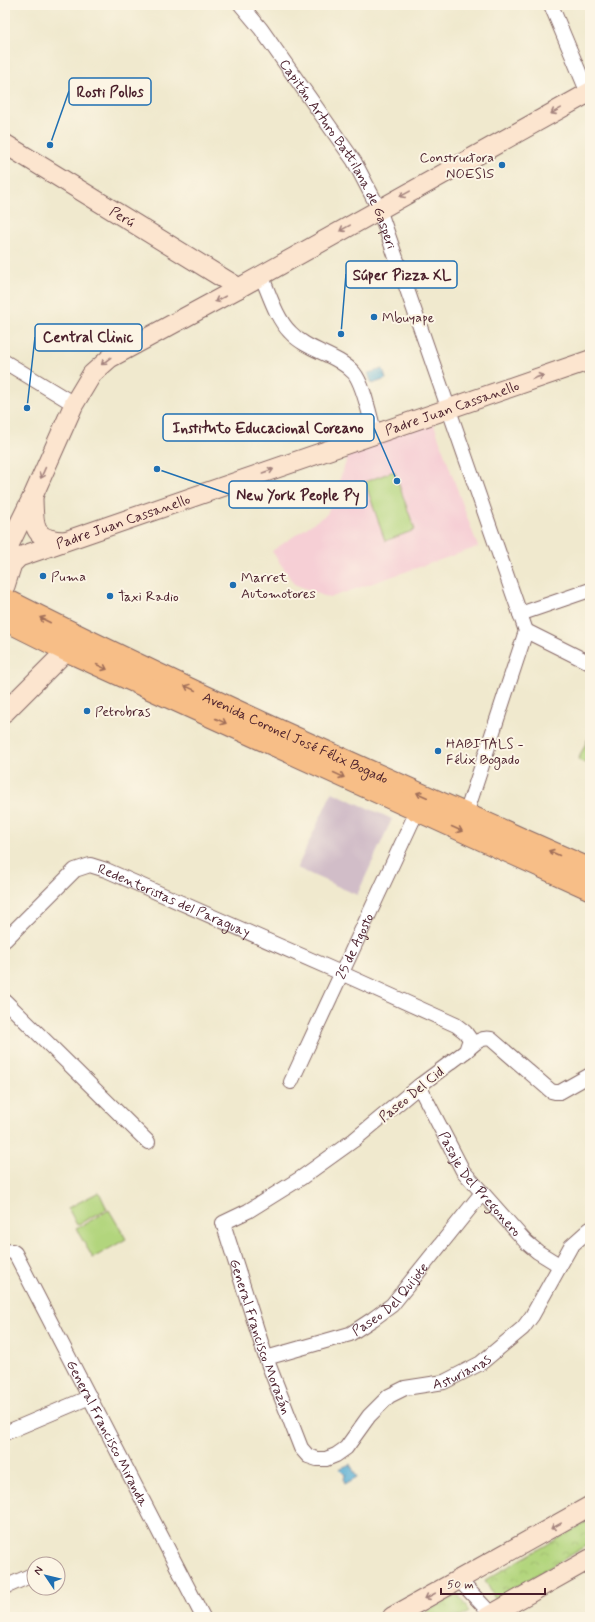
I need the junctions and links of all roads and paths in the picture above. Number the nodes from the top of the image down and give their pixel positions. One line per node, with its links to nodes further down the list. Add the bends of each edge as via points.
1 (241, 5): 5 (street, Capitán Arturo Battilana de Gasperi, via 354,161)
2 (551, 5): 3 (street)
3 (590, 94): 5 (street, one-way to 5)
4 (5, 144): 7 (street, Perú)
5 (379, 209): 6 (street, one-way to 6); 11 (street, Capitán Arturo Battilana de Gasperi)
6 (261, 275): 7 (street); 12 (street, via 282,322 290,333 344,364 355,374 361,386)
7 (239, 288): 10 (street, one-way to 10, via 110,358 92,374)
8 (590, 360): 11 (street, Padre Juan Cassanello, one-way to 8)
9 (5, 362): 10 (street)
10 (74, 404): 13 (street, one-way to 13)
11 (449, 408): 12 (street, Padre Juan Cassanello); 19 (street, Capitán Arturo Battilana de Gasperi)
12 (374, 434): 14 (street, Padre Juan Cassanello, one-way to 12)
13 (33, 496): 14 (street, via 35,529 47,539); 15 (street)
14 (64, 541): 15 (street, Padre Juan Cassanello)
15 (12, 555): 16 (street)
16 (5, 586)
17 (590, 590): 19 (street)
18 (5, 599): 22 (main road, Avenida Coronel José Félix Bogado, one-way to 18)
19 (520, 614): 21 (street, Capitán Arturo Battilana de Gasperi)
20 (5, 620): 22 (main road, Avenida Coronel José Félix Bogado)
21 (526, 631): 23 (street); 26 (street)
22 (73, 644): 24 (street); 25 (main road, Avenida Coronel José Félix Bogado, one-way to 25); 26 (main road, Avenida Coronel José Félix Bogado, one-way to 22)
23 (590, 663)
24 (5, 712)
25 (417, 810): 28 (main road, Avenida Coronel José Félix Bogado, one-way to 28); 30 (street, 25 de Agosto)
26 (466, 814): 27 (main road, Avenida Coronel José Félix Bogado, one-way to 26)
27 (590, 869)
28 (590, 889)
29 (5, 940): 30 (street, Redentoristas del Paraguay, via 75,870 90,865)
30 (341, 973): 32 (street, via 456,1025 470,1039); 34 (street, 25 de Agosto)
31 (5, 1001): 36 (street)
32 (466, 1051): 33 (street, Paseo Del Cid, via 481,1039 487,1038 555,1092 560,1092); 35 (street, Paseo Del Cid)
33 (590, 1075)
34 (291, 1082)
35 (419, 1086): 37 (street, Pasaje Del Pregonero, via 463,1170); 38 (street, Paseo Del Cid, via 354,1140 301,1178 248,1211)
36 (148, 1142)
37 (482, 1193): 41 (street, Pasaje Del Pregonero, via 526,1242); 42 (street, Paseo Del Quijote, via 392,1305 350,1334)
38 (223, 1223): 42 (street, General Francisco Morazán)
39 (590, 1229): 41 (street, Asturianas, via 571,1246)
40 (9, 1251): 43 (street, General Francisco Miranda, via 16,1253)
41 (559, 1265): 45 (street, Asturianas, via 557,1273 523,1328 481,1363 444,1382 405,1388 382,1400 346,1448 336,1455 317,1459 308,1456)
42 (266, 1358): 45 (street, General Francisco Morazán)
43 (90, 1397): 44 (street); 52 (street, General Francisco Miranda)
44 (5, 1433)
45 (301, 1448)
46 (590, 1506): 49 (street, one-way to 49)
47 (590, 1559): 51 (street)
48 (26, 1578): 50 (street)
49 (460, 1580): 51 (street); 53 (street, one-way to 53)
50 (5, 1587)
51 (491, 1616)
52 (203, 1617)
53 (392, 1617)

